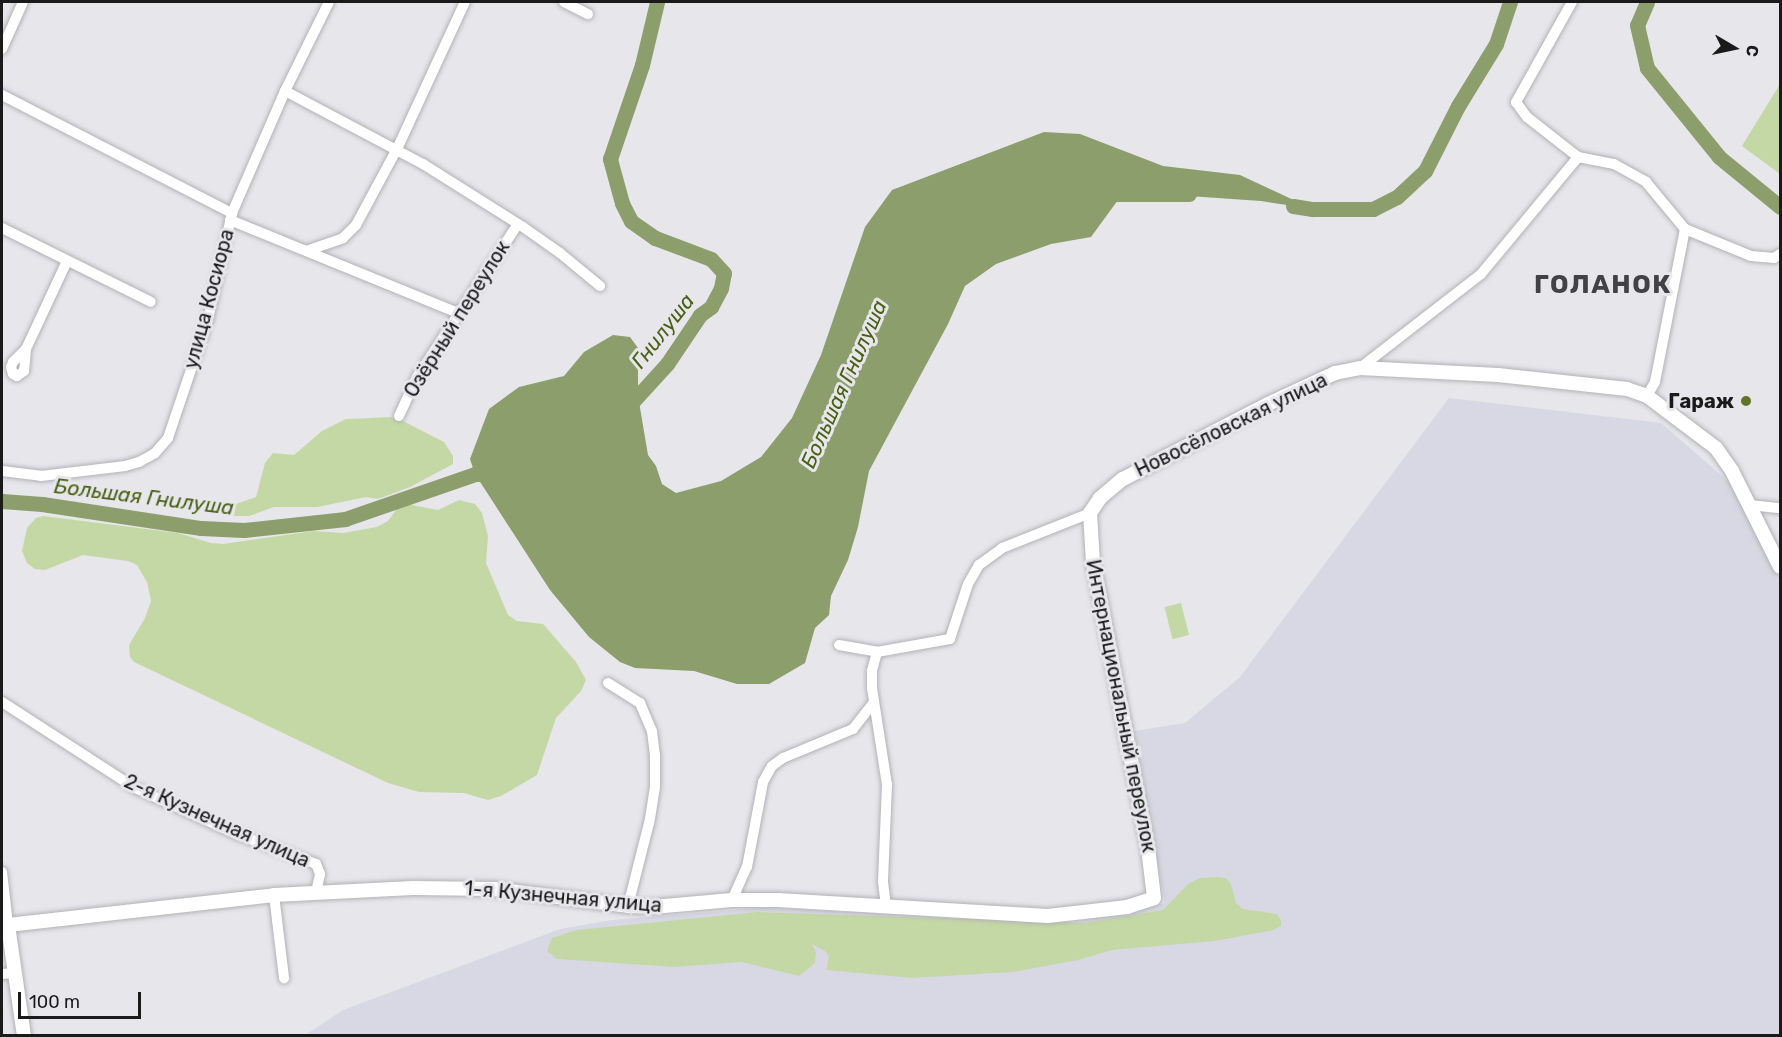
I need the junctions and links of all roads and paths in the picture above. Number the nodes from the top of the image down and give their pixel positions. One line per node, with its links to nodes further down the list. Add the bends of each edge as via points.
1 (23, 2): 7 (street)
2 (329, 2): 8 (street, улица Косиора)
3 (465, 2): 10 (street)
4 (564, 2): 6 (street)
5 (1572, 2): 11 (street, via 1516,102 1527,117)
6 (588, 14)
7 (2, 49)
8 (285, 91): 10 (street); 12 (street, улица Косиора)
9 (2, 95): 12 (street)
10 (397, 149): 13 (street); 16 (street, via 350,233)
11 (1578, 157): 15 (street, via 1614,164 1646,182); 23 (street, Новосёловская улица, via 1481,274)
12 (231, 217): 16 (street); 26 (street, улица Косиора, via 208,319 168,438 155,453 140,462 68,474 41,476)
13 (518, 224): 19 (street); 21 (street, Озёрный переулок)
14 (2, 228): 18 (street)
15 (1686, 229): 17 (street, via 1751,256 1774,258); 24 (street, via 1655,382)
16 (309, 250): 21 (street)
17 (1780, 254)
18 (68, 261): 20 (street); 22 (street)
19 (600, 286)
20 (152, 302)
21 (458, 313): 25 (street, Озёрный переулок, via 413,384)
22 (26, 349)
23 (1360, 368): 24 (street, via 1498,375 1627,389); 29 (street, Новосёловская улица, via 1335,373 1270,403 1123,479 1100,498)
24 (1647, 396): 27 (street, via 1716,448)
25 (399, 416)
26 (2, 471)
27 (1750, 505): 28 (street); 30 (street)
28 (1780, 508)
29 (1090, 513): 32 (street, Новосёловская улица, via 1002,548 979,565 968,584 950,639); 39 (street, Интернациональный переулок, via 1093,563 1148,848)
30 (1780, 567)
31 (839, 645): 32 (street, Новосёловская улица)
32 (877, 652): 35 (street, via 872,671)
33 (608, 683): 41 (street, via 640,703 652,731 655,755 649,823)
34 (2, 702): 37 (street, 2-я Кузнечная улица, via 135,788 316,864 320,874)
35 (873, 703): 40 (street, via 853,729 772,766 763,782 747,867); 42 (street, via 887,784 883,882)
36 (2, 872): 43 (street)
37 (316, 893): 38 (street, 1-я Кузнечная улица); 41 (street, 1-я Кузнечная улица, via 494,889)
38 (274, 895): 43 (street, 1-я Кузнечная улица); 45 (street)
39 (1154, 898): 42 (street, 1-я Кузнечная улица, via 1127,907 1059,916)
40 (732, 900): 41 (street, 1-я Кузнечная улица); 42 (street, 1-я Кузнечная улица)
41 (628, 906)
42 (886, 907)
43 (8, 926): 44 (street)
44 (8, 973): 46 (street)
45 (284, 978)
46 (24, 1035)

